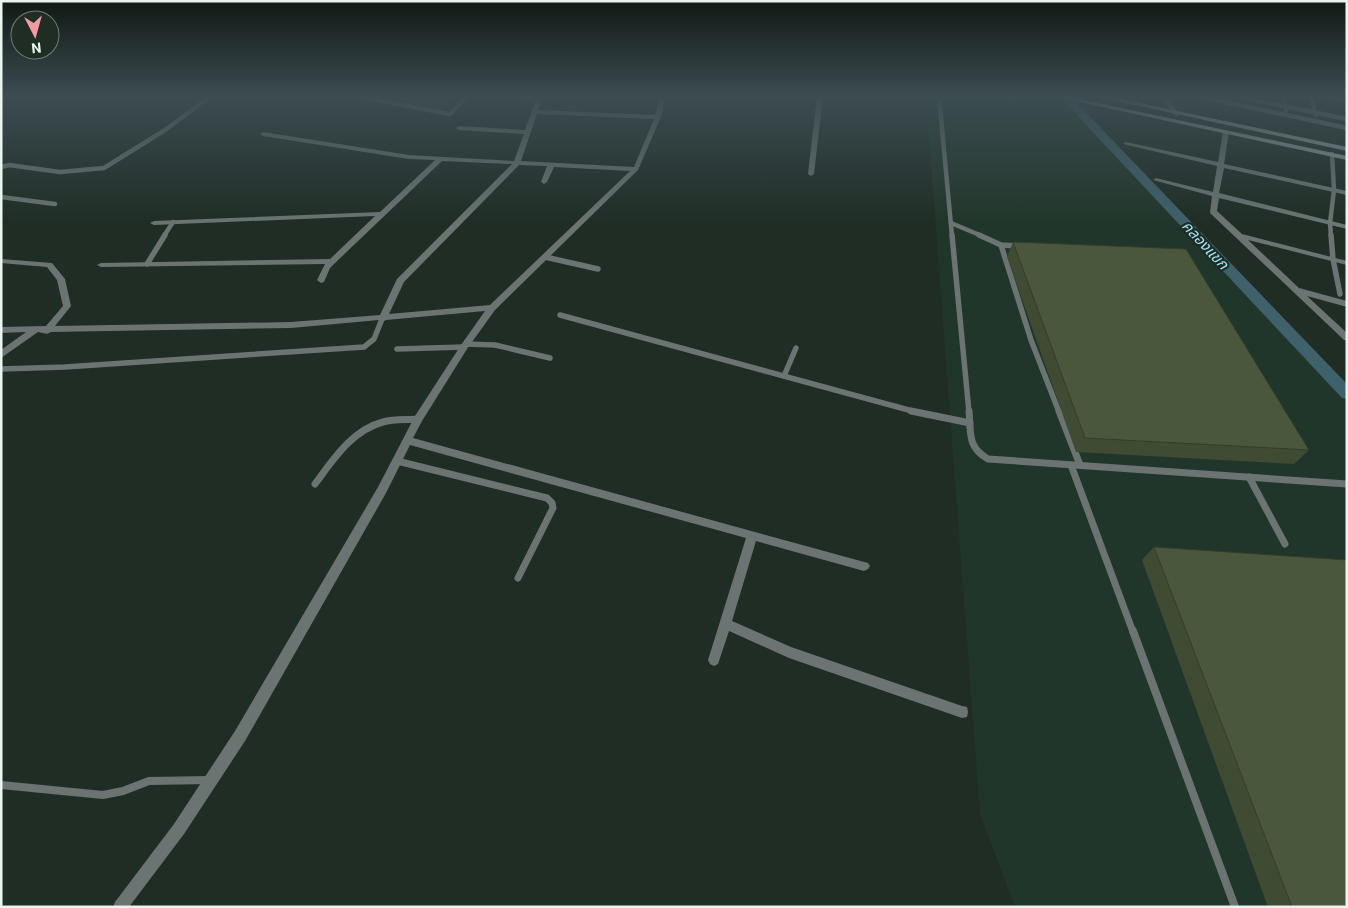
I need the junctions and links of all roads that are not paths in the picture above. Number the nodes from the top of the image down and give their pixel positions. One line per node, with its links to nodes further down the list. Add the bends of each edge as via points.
1 (152, 138): 18 (lane, via 104,168 60,172 9,165)
2 (291, 138): 14 (street)
3 (525, 138): 15 (street)
4 (649, 138): 19 (street)
5 (815, 138): 20 (street)
6 (943, 138): 32 (lane)
7 (1225, 138): 16 (street)
8 (1257, 138): 12 (main road)
9 (1299, 138): 11 (main road)
10 (1126, 144): 16 (street)
11 (1347, 148)
12 (1332, 154): 13 (main road); 23 (lane)
13 (1347, 158)
14 (440, 159): 15 (street); 28 (street)
15 (517, 163): 17 (street); 51 (street, via 400,281)
16 (1220, 164): 23 (street); 25 (street)
17 (551, 165): 19 (street); 22 (street)
18 (1, 167)
19 (636, 169): 37 (street)
20 (811, 174)
21 (1156, 180): 25 (street)
22 (544, 182)
23 (1334, 190): 24 (street); 31 (lane)
24 (1347, 193)
25 (1215, 194): 31 (street); 34 (street, via 1213,211)
26 (1, 197): 27 (lane)
27 (55, 204)
28 (382, 214): 30 (street); 40 (street)
29 (154, 222): 30 (street)
30 (173, 222): 42 (lane)
31 (1330, 222): 33 (street); 38 (lane)
32 (951, 223): 35 (lane); 64 (lane)
33 (1347, 226)
34 (1240, 236): 38 (street); 46 (street)
35 (1001, 245): 36 (lane); 68 (lane, via 1031,340)
36 (1030, 247)
37 (545, 257): 44 (lane); 49 (street)
38 (1333, 260): 41 (street); 47 (lane)
39 (1, 261): 54 (street, via 49,264 61,279 67,306)
40 (332, 261): 42 (street); 45 (street)
41 (1347, 263)
42 (147, 264): 43 (street)
43 (101, 266)
44 (598, 269)
45 (321, 280)
46 (1295, 290): 48 (street); 55 (street)
47 (1340, 294)
48 (1347, 304)
49 (492, 308): 51 (street); 56 (street)
50 (560, 316): 62 (lane)
51 (382, 319): 54 (street, via 291,325); 61 (lane, via 377,337 364,347)
52 (1, 330): 53 (street)
53 (34, 331): 54 (street); 59 (street)
54 (47, 331)
55 (1347, 338)
56 (465, 345): 58 (lane); 60 (lane, via 495,345); 63 (street)
57 (796, 348): 62 (lane)
58 (397, 350)
59 (1, 355)
60 (550, 358)
61 (1, 369)
62 (784, 376): 64 (lane, via 931,416)
63 (418, 419): 65 (street); 70 (lane, via 382,422 353,438)
64 (970, 423): 67 (lane, via 976,452 988,459)
65 (407, 440): 66 (street); 72 (street)
66 (397, 461): 75 (lane, via 547,498 553,508); 79 (street, via 285,660)
67 (1071, 465): 68 (lane); 82 (lane)
68 (1080, 465): 69 (lane)
69 (1249, 477): 71 (lane); 73 (lane)
70 (315, 484)
71 (1347, 484)
72 (752, 536): 74 (street); 76 (street)
73 (1285, 544)
74 (864, 566)
75 (518, 578)
76 (725, 624): 77 (street); 78 (street, via 788,652)
77 (714, 660)
78 (962, 712)
79 (211, 780): 80 (lane, via 149,781 103,796); 81 (street, via 179,829)
80 (1, 785)
81 (120, 907)
82 (1236, 907)

